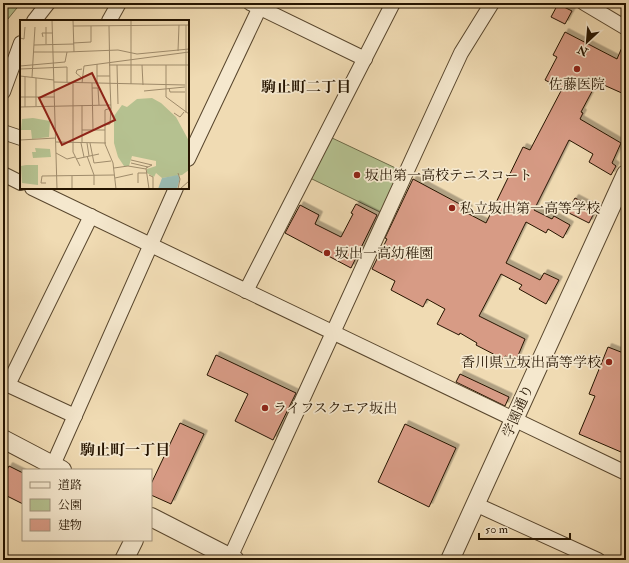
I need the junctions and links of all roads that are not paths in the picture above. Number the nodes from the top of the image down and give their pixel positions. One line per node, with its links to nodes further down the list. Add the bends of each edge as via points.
1 (48, 3): 7 (street)
2 (119, 3): 8 (street)
3 (393, 3): 11 (street)
4 (492, 3): 25 (street, via 458,60)
5 (584, 3): 9 (street)
6 (255, 5): 11 (street); 15 (street)
7 (35, 20)
8 (110, 20)
9 (626, 28)
10 (20, 45): 12 (street)
11 (365, 59): 24 (street)
12 (3, 92)
13 (3, 132): 14 (street)
14 (20, 138)
15 (189, 157)
16 (3, 174): 18 (street)
17 (626, 174): 21 (street, 学園通り)
18 (20, 182)
19 (34, 189): 22 (street)
20 (176, 189): 23 (street)
21 (620, 201): 27 (street, 学園通り)
22 (90, 216): 23 (street); 26 (street, via 8,385)
23 (151, 245): 24 (street); 26 (street)
24 (246, 291): 25 (street)
25 (334, 332): 27 (street); 34 (street)
26 (75, 416): 29 (street)
27 (514, 420): 30 (street); 31 (street, 学園通り)
28 (3, 440): 29 (street)
29 (57, 468)
30 (626, 473)
31 (475, 504): 36 (street, 学園通り); 37 (street)
32 (152, 518): 34 (street)
33 (134, 541): 35 (street)
34 (232, 559)
35 (124, 560)
36 (450, 560)
37 (598, 560)

